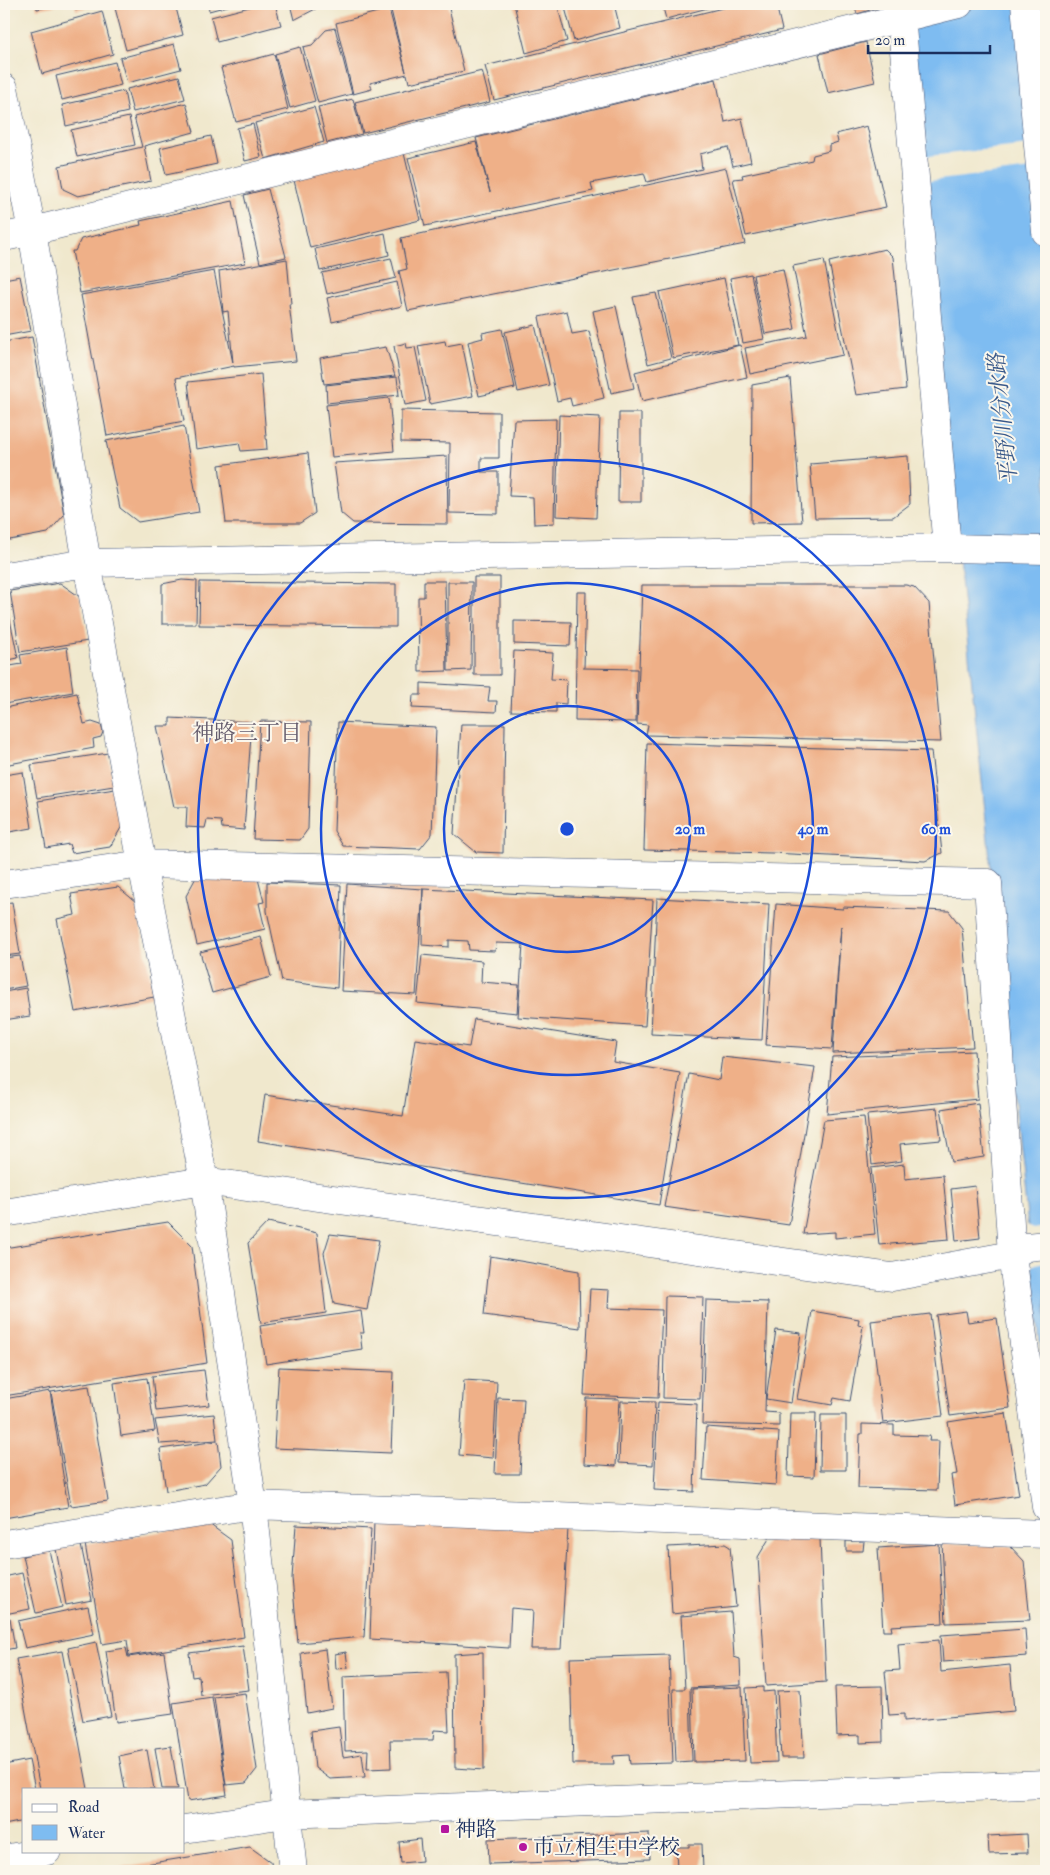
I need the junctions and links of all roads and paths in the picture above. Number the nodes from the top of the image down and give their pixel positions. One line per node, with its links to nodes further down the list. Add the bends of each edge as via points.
1 (959, 4): 3 (street)
2 (1025, 4): 6 (street)
3 (900, 11): 5 (street); 8 (street)
4 (4, 88): 5 (street)
5 (32, 231): 7 (street); 10 (street)
6 (1046, 232)
7 (4, 237)
8 (947, 548): 9 (street); 10 (street)
9 (1046, 550)
10 (88, 563): 11 (street); 12 (street)
11 (4, 576)
12 (142, 864): 13 (street); 14 (street); 16 (street, via 988,883)
13 (4, 884)
14 (204, 1181): 15 (street); 16 (street, via 892,1277); 17 (street)
15 (4, 1213)
16 (1028, 1249): 18 (street)
17 (253, 1505): 19 (street); 20 (street); 22 (street)
18 (1046, 1507)
19 (1046, 1534)
20 (4, 1544)
21 (1046, 1784): 22 (street)
22 (286, 1814): 23 (street); 26 (street)
23 (185, 1829)
24 (42, 1852): 25 (street)
25 (4, 1859)
26 (293, 1871)

